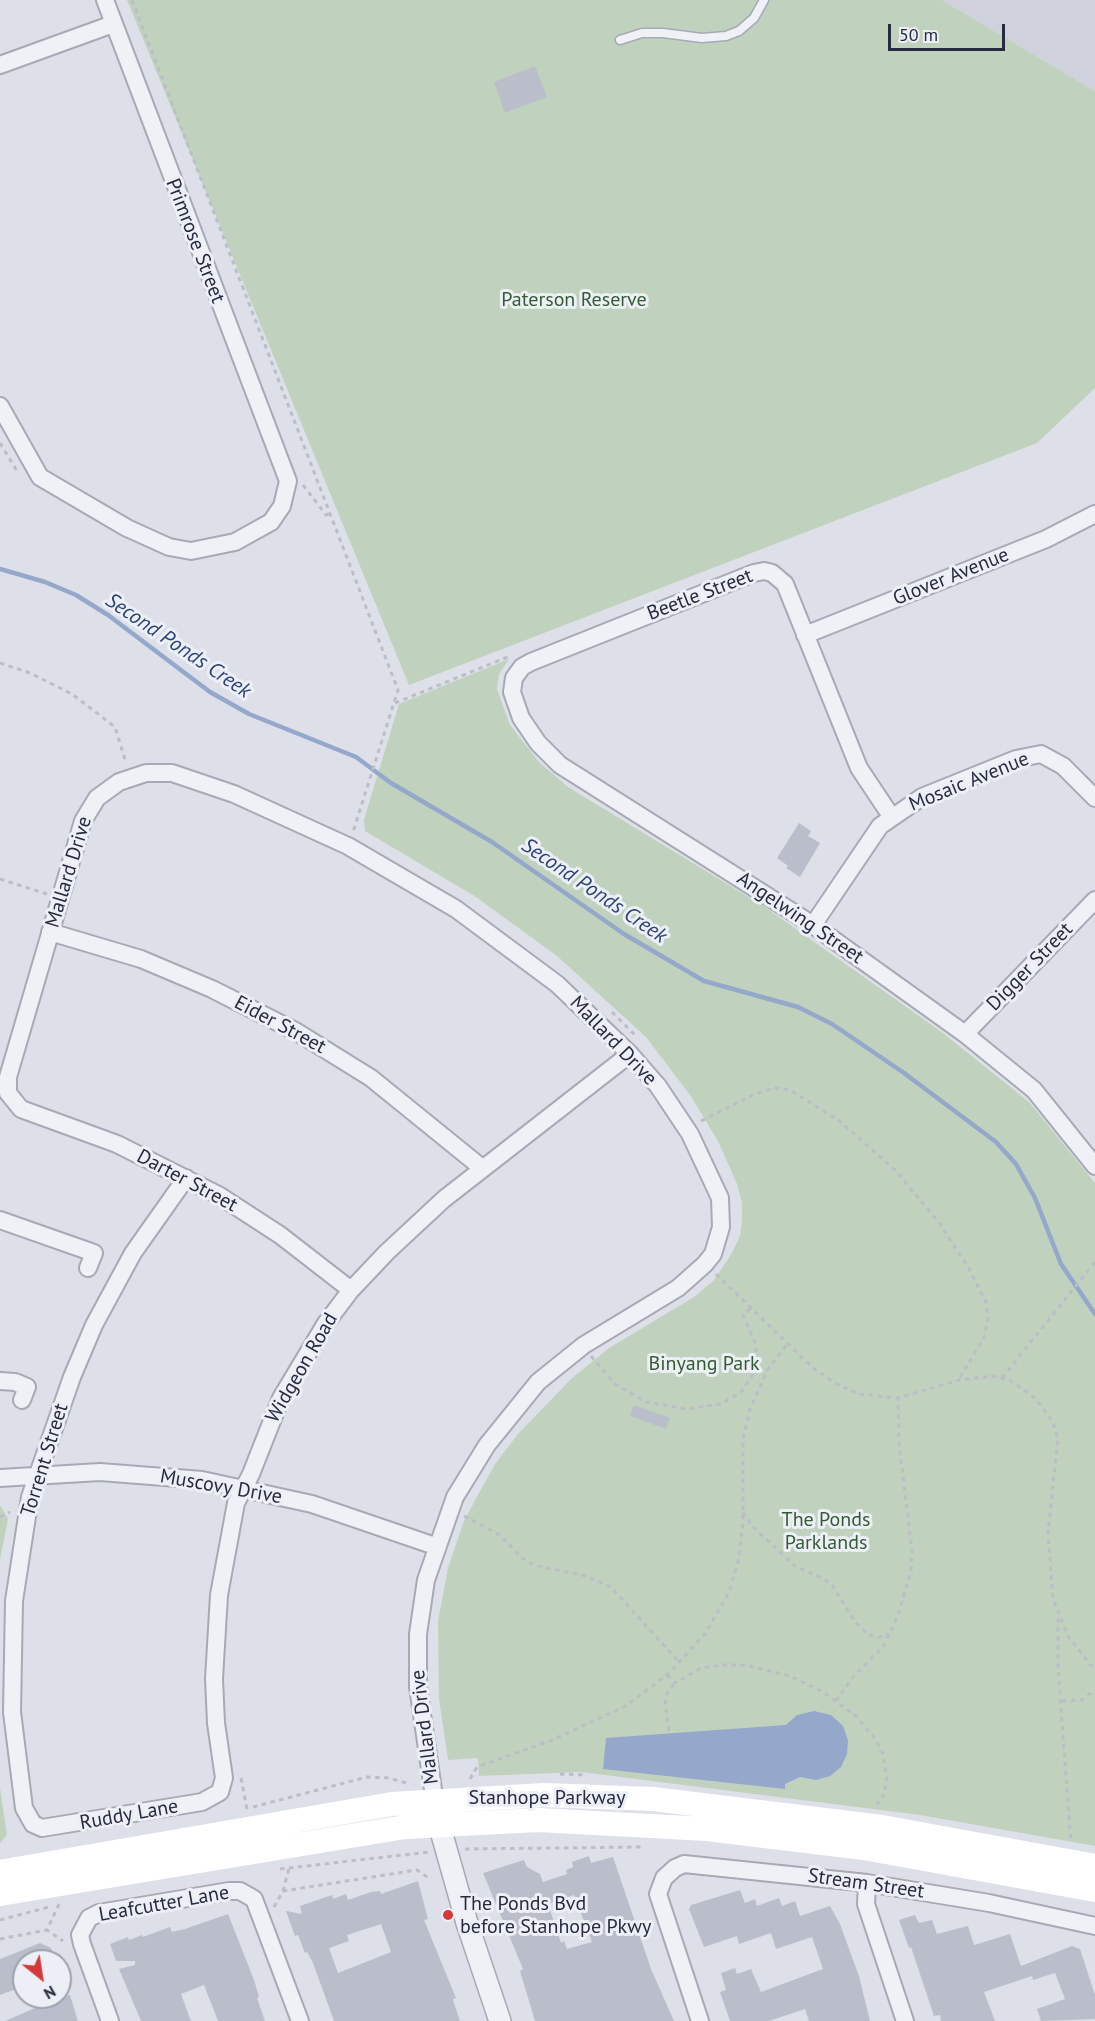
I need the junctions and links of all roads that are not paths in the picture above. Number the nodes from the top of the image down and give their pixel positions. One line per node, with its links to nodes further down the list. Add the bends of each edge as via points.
1 (105, 0): 3 (street, Primrose Street)
2 (764, 0): 4 (lane, via 754,18 726,36 642,33)
3 (113, 24): 5 (street); 6 (street, Primrose Street, via 294,481 271,522 235,542 191,551 169,547 127,528 40,477)
4 (620, 40)
5 (0, 65)
6 (0, 406)
7 (1095, 514): 8 (street, Glover Avenue, via 1046,539)
8 (805, 635): 9 (street, Beetle Street, via 785,584 764,571 531,662); 11 (street, Beetle Street, via 860,768)
9 (514, 678): 13 (street, Angelwing Street, via 512,692 521,718 560,765)
10 (1095, 798): 11 (street, Mosaic Avenue, via 1052,759 1029,754 922,797)
11 (891, 816): 13 (street, Mosaic Avenue, via 869,840)
12 (1095, 900): 15 (street, Digger Street)
13 (813, 925): 15 (street, Angelwing Street)
14 (50, 932): 16 (street, Mallard Drive, via 89,808 119,782 146,773 172,773 308,826 417,884 532,964); 17 (street, Mallard Drive, via 8,1077); 19 (street, Eider Street, via 141,959 297,1032 371,1078)
15 (965, 1034): 18 (street, Angelwing Street, via 1034,1090)
16 (630, 1054): 19 (street, Widgeon Road); 29 (street, Mallard Drive, via 669,1100 714,1181 720,1198 721,1227 712,1254 678,1288 584,1345 538,1382 487,1445 455,1497)
17 (11, 1098): 20 (street, Darter Street, via 29,1113 117,1144)
18 (1095, 1165)
19 (482, 1168): 23 (street, Widgeon Road, via 415,1224)
20 (186, 1178): 23 (street, Darter Street, via 252,1215); 26 (street, Torrent Street, via 133,1253 94,1325)
21 (0, 1220): 22 (street, via 94,1253)
22 (88, 1268)
23 (351, 1290): 28 (street, Widgeon Road, via 326,1323 281,1398)
24 (0, 1381): 25 (street, via 27,1387)
25 (22, 1400)
26 (37, 1474): 27 (street, Muscovy Drive); 28 (street, Muscovy Drive, via 152,1475); 33 (street, Torrent Street, via 14,1601 12,1712 24,1808 33,1824)
27 (0, 1478)
28 (243, 1488): 29 (street, Muscovy Drive, via 312,1504); 30 (street, Widgeon Road, via 226,1550 215,1625 215,1702 224,1786)
29 (435, 1546): 31 (street, Mallard Drive, via 426,1580 417,1660)
30 (207, 1800): 33 (street, Ruddy Lane)
31 (434, 1800): 32 (street, Mallard Drive); 34 (main road, Stanhope Parkway, via 544,1795 653,1799 882,1827); 36 (main road, Stanhope Parkway, via 333,1813)
32 (439, 1824): 36 (main road, Stanhope Parkway); 37 (main road, Stanhope Parkway, via 583,1821 707,1829 928,1858); 41 (street)
33 (51, 1828)
34 (1095, 1866)
35 (867, 1883): 38 (street, Stream Street); 42 (street, Stream Street, via 694,1863 675,1868 664,1878 659,1903); 43 (street, via 866,1904)
36 (3, 1890)
37 (1095, 1890)
38 (1095, 1926)
39 (110, 2021): 40 (street, Leafcutter Lane, via 80,1935 89,1918 99,1913 229,1891 249,1894 257,1905)
40 (300, 2021)
41 (500, 2021)
42 (700, 2021)
43 (905, 2021)

